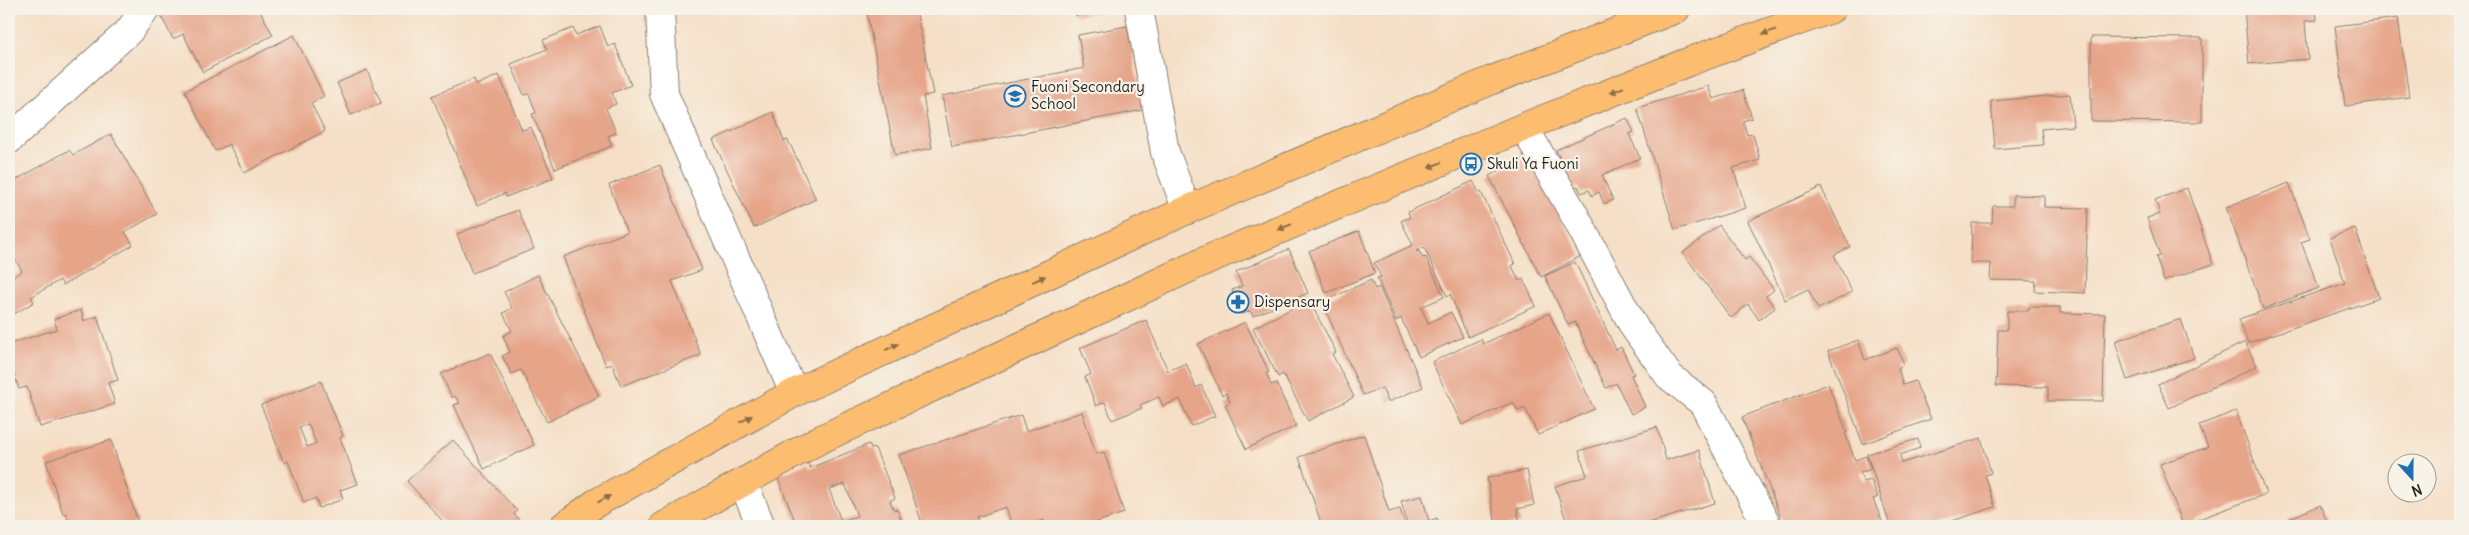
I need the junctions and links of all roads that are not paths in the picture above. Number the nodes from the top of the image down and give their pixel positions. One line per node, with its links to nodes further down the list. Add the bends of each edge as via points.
1 (145, 9): 7 (street, via 129,31)
2 (660, 9): 9 (street, via 664,94)
3 (1139, 9): 8 (street, via 1165,152)
4 (1676, 9): 8 (main road, via 1492,80)
5 (1831, 9): 6 (main road, one-way to 6)
6 (1524, 127): 10 (main road, one-way to 10, via 1209,259 819,440); 14 (street, via 1634,327 1669,376 1703,403)
7 (9, 140)
8 (1188, 210): 9 (main road, one-way to 8)
9 (794, 393): 11 (main road, one-way to 9, via 596,503)
10 (743, 482): 12 (main road); 13 (street)
11 (564, 526)
12 (664, 526)
13 (761, 526)
14 (1767, 526)

